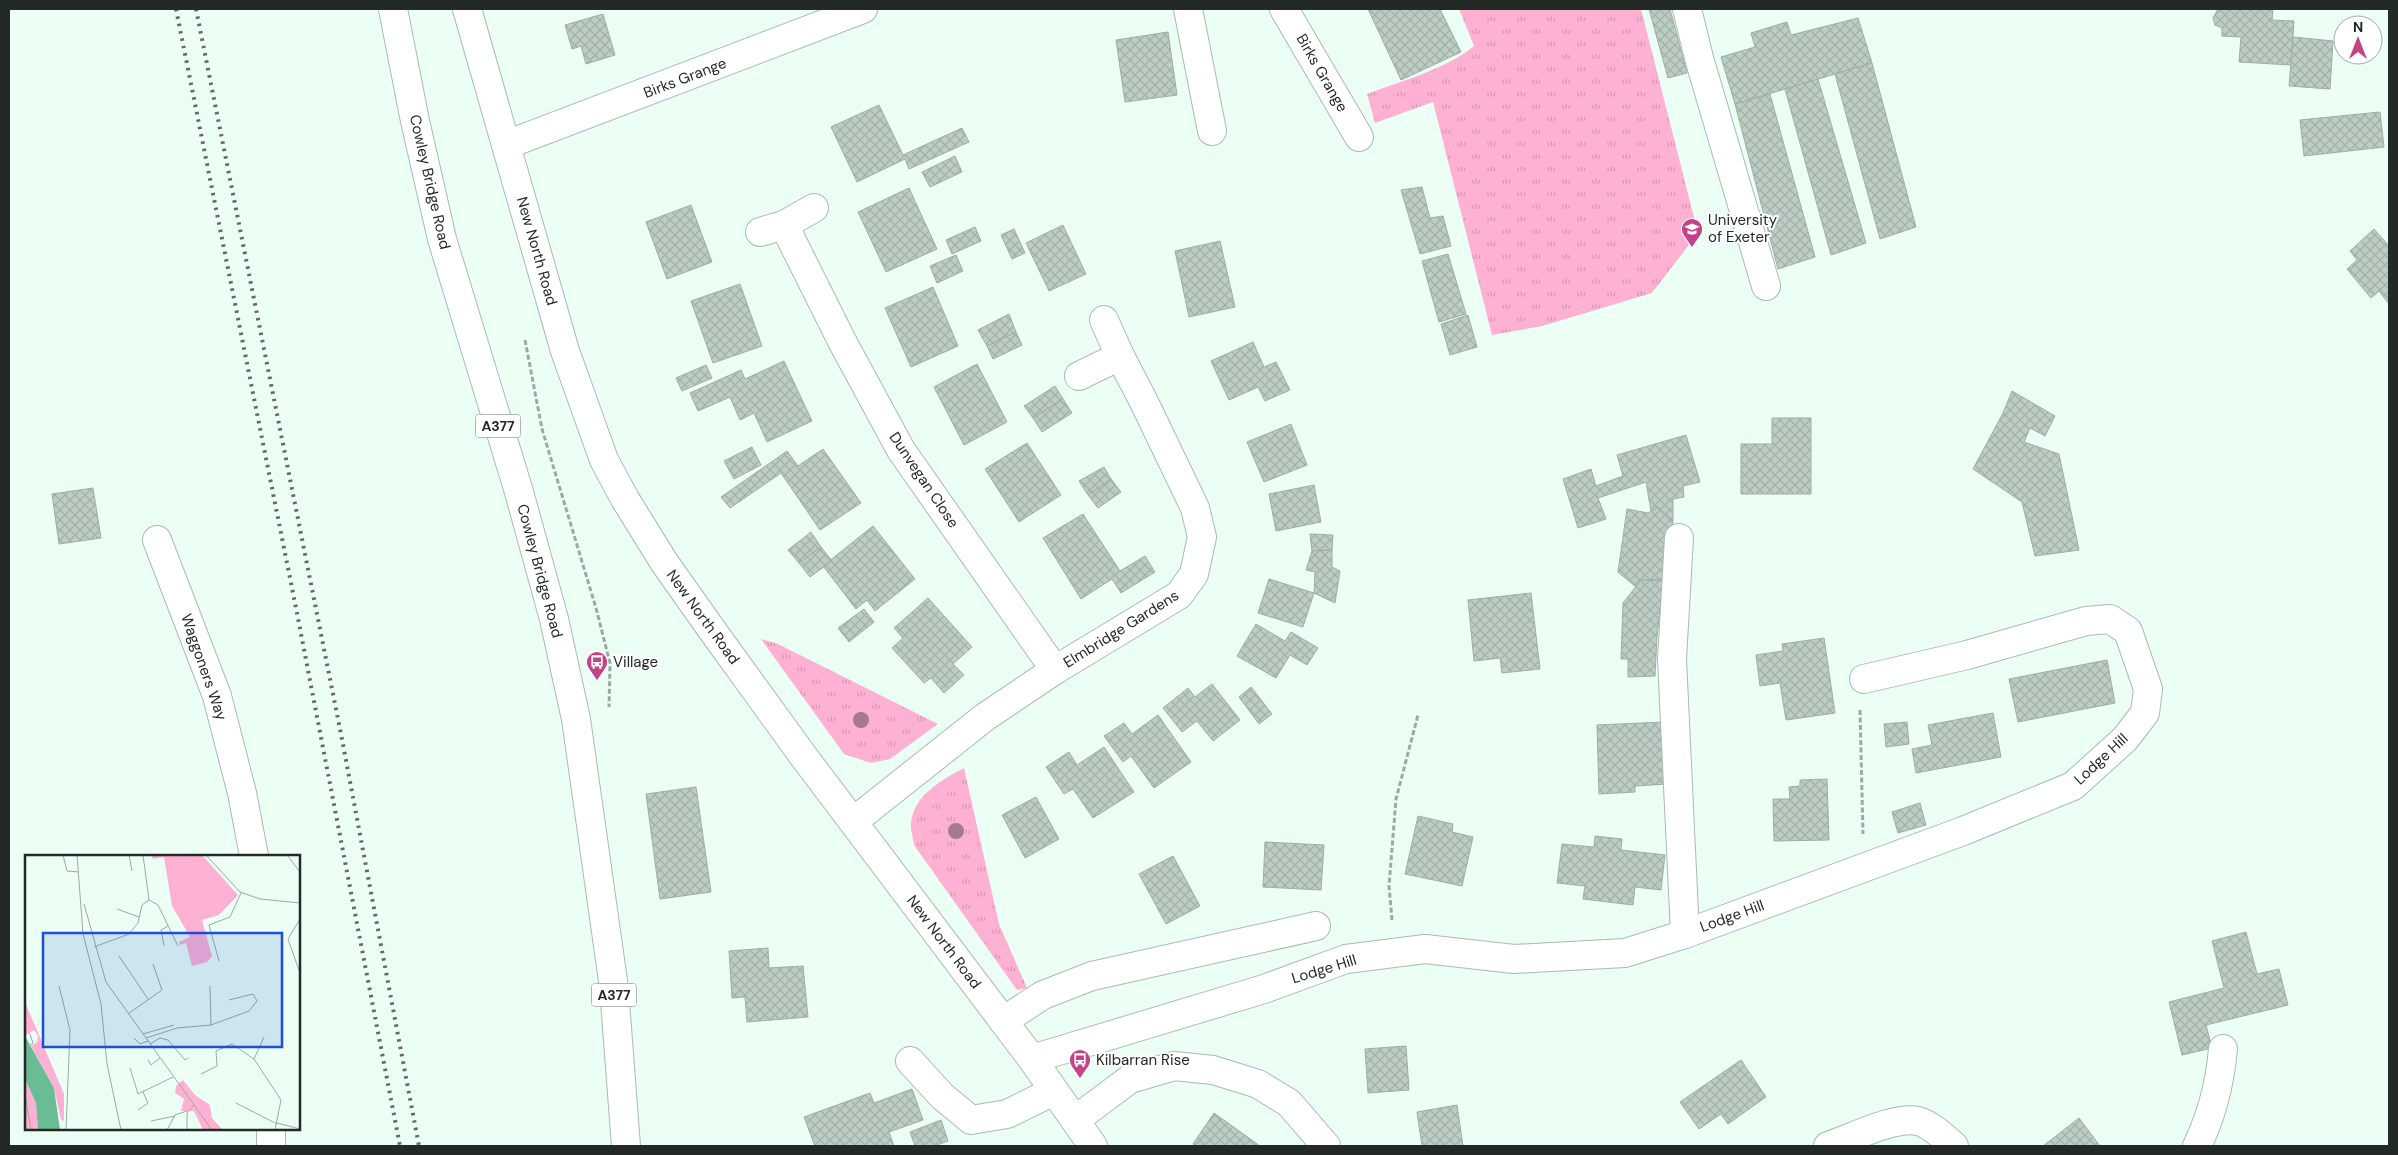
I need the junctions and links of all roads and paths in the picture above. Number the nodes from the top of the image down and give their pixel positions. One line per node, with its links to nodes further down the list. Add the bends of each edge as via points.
1 (393, 9): 36 (main road, Cowley Bridge Road / A377, via 442,239 529,528 554,619 576,719 614,988)
2 (467, 9): 9 (main road, New North Road)
3 (863, 9): 9 (main road, Birks Grange)
4 (1188, 9): 7 (main road)
5 (1284, 9): 8 (main road, Birks Grange)
6 (1687, 9): 11 (main road)
7 (1212, 130)
8 (1358, 137)
9 (506, 145): 22 (main road, New North Road, via 565,350 604,460 664,562)
10 (814, 208): 18 (main road, Dunvegan Close, via 772,229 843,343 901,450)
11 (1766, 286)
12 (1104, 320): 14 (main road, Elmbridge Gardens)
13 (523, 330): 20 (path, via 542,429 610,663)
14 (1120, 356): 15 (main road); 18 (main road, Elmbridge Gardens, via 1195,508 1202,537 1194,574 1180,595)
15 (1079, 376)
16 (1679, 538): 26 (main road, Lodge Hill, via 1672,659)
17 (157, 540): 23 (main road, Waggoners Way, via 217,696)
18 (1056, 670): 22 (main road, Elmbridge Gardens, via 986,717)
19 (1864, 679): 24 (path, via 1860,710); 24 (main road, Lodge Hill, via 1968,655 2086,621 2110,619 2128,631 2148,689 2145,713 2125,739 2073,786)
20 (609, 710)
21 (1418, 715): 27 (path, via 1396,798 1389,886)
22 (854, 821): 28 (main road, New North Road)
23 (254, 855)
24 (1864, 867): 26 (main road, Lodge Hill)
25 (1316, 926): 28 (main road, via 1092,976 1043,995)
26 (1685, 934): 27 (main road, Lodge Hill, via 1624,953 1514,959 1425,949)
27 (1396, 953): 30 (main road, Lodge Hill, via 1346,959 1264,989)
28 (1004, 1021): 30 (main road, New North Road)
29 (2223, 1049): 41 (main road, via 2216,1095)
30 (1032, 1059): 32 (main road, New North Road)
31 (910, 1061): 32 (main road, via 942,1096 971,1120 1007,1114)
32 (1054, 1091): 33 (main road, New North Road)
33 (1075, 1120): 37 (main road, New North Road); 38 (main road, via 1130,1079 1174,1066 1213,1070 1258,1084 1288,1103)
34 (271, 1130): 35 (main road)
35 (271, 1146)
36 (626, 1146)
37 (1092, 1146)
38 (1326, 1146)
39 (1828, 1146): 40 (main road, via 1896,1122 1919,1122)
40 (1954, 1146)
41 (2197, 1146)

